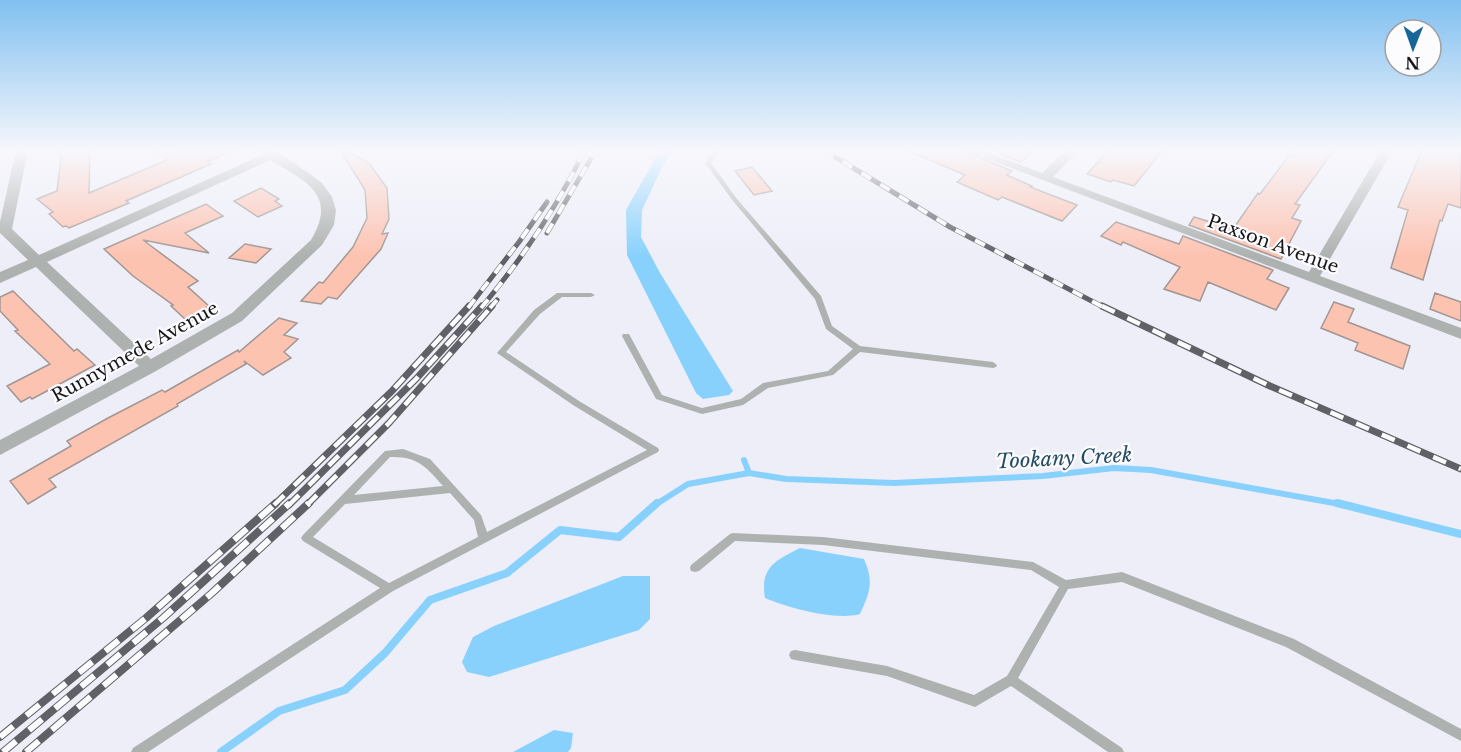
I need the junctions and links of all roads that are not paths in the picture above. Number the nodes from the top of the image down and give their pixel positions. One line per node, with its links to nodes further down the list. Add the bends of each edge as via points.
1 (13, 185): 7 (street)
2 (199, 185): 8 (street)
3 (318, 185): 16 (street, Runnymede Avenue, via 330,211 326,230 306,254 237,317)
4 (724, 185): 14 (lane, via 818,298 829,327)
5 (1063, 185): 10 (street, Paxson Avenue)
6 (1366, 185): 10 (street)
7 (2, 231): 8 (street)
8 (37, 261): 9 (street); 16 (street)
9 (0, 278)
10 (1312, 278): 12 (street, Paxson Avenue)
11 (591, 295): 20 (lane, via 560,295 537,312 501,353 655,450)
12 (1461, 334)
13 (626, 336): 14 (lane, via 658,397 702,411 744,402 766,385 830,373)
14 (858, 349): 15 (lane)
15 (993, 365)
16 (150, 367): 17 (street, Runnymede Avenue)
17 (0, 448)
18 (452, 489): 19 (lane); 19 (lane, via 427,462 403,453 388,454); 20 (lane, via 478,518)
19 (344, 500): 23 (lane, via 306,538)
20 (484, 539): 23 (lane)
21 (695, 568): 22 (lane, via 733,537 744,537 823,541 1033,566)
22 (1065, 585): 25 (lane); 26 (lane, via 1122,577 1290,643)
23 (389, 588): 27 (lane)
24 (795, 655): 25 (lane, via 887,671 975,701)
25 (1011, 680): 28 (lane)
26 (1461, 735)
27 (137, 752)
28 (1118, 752)

